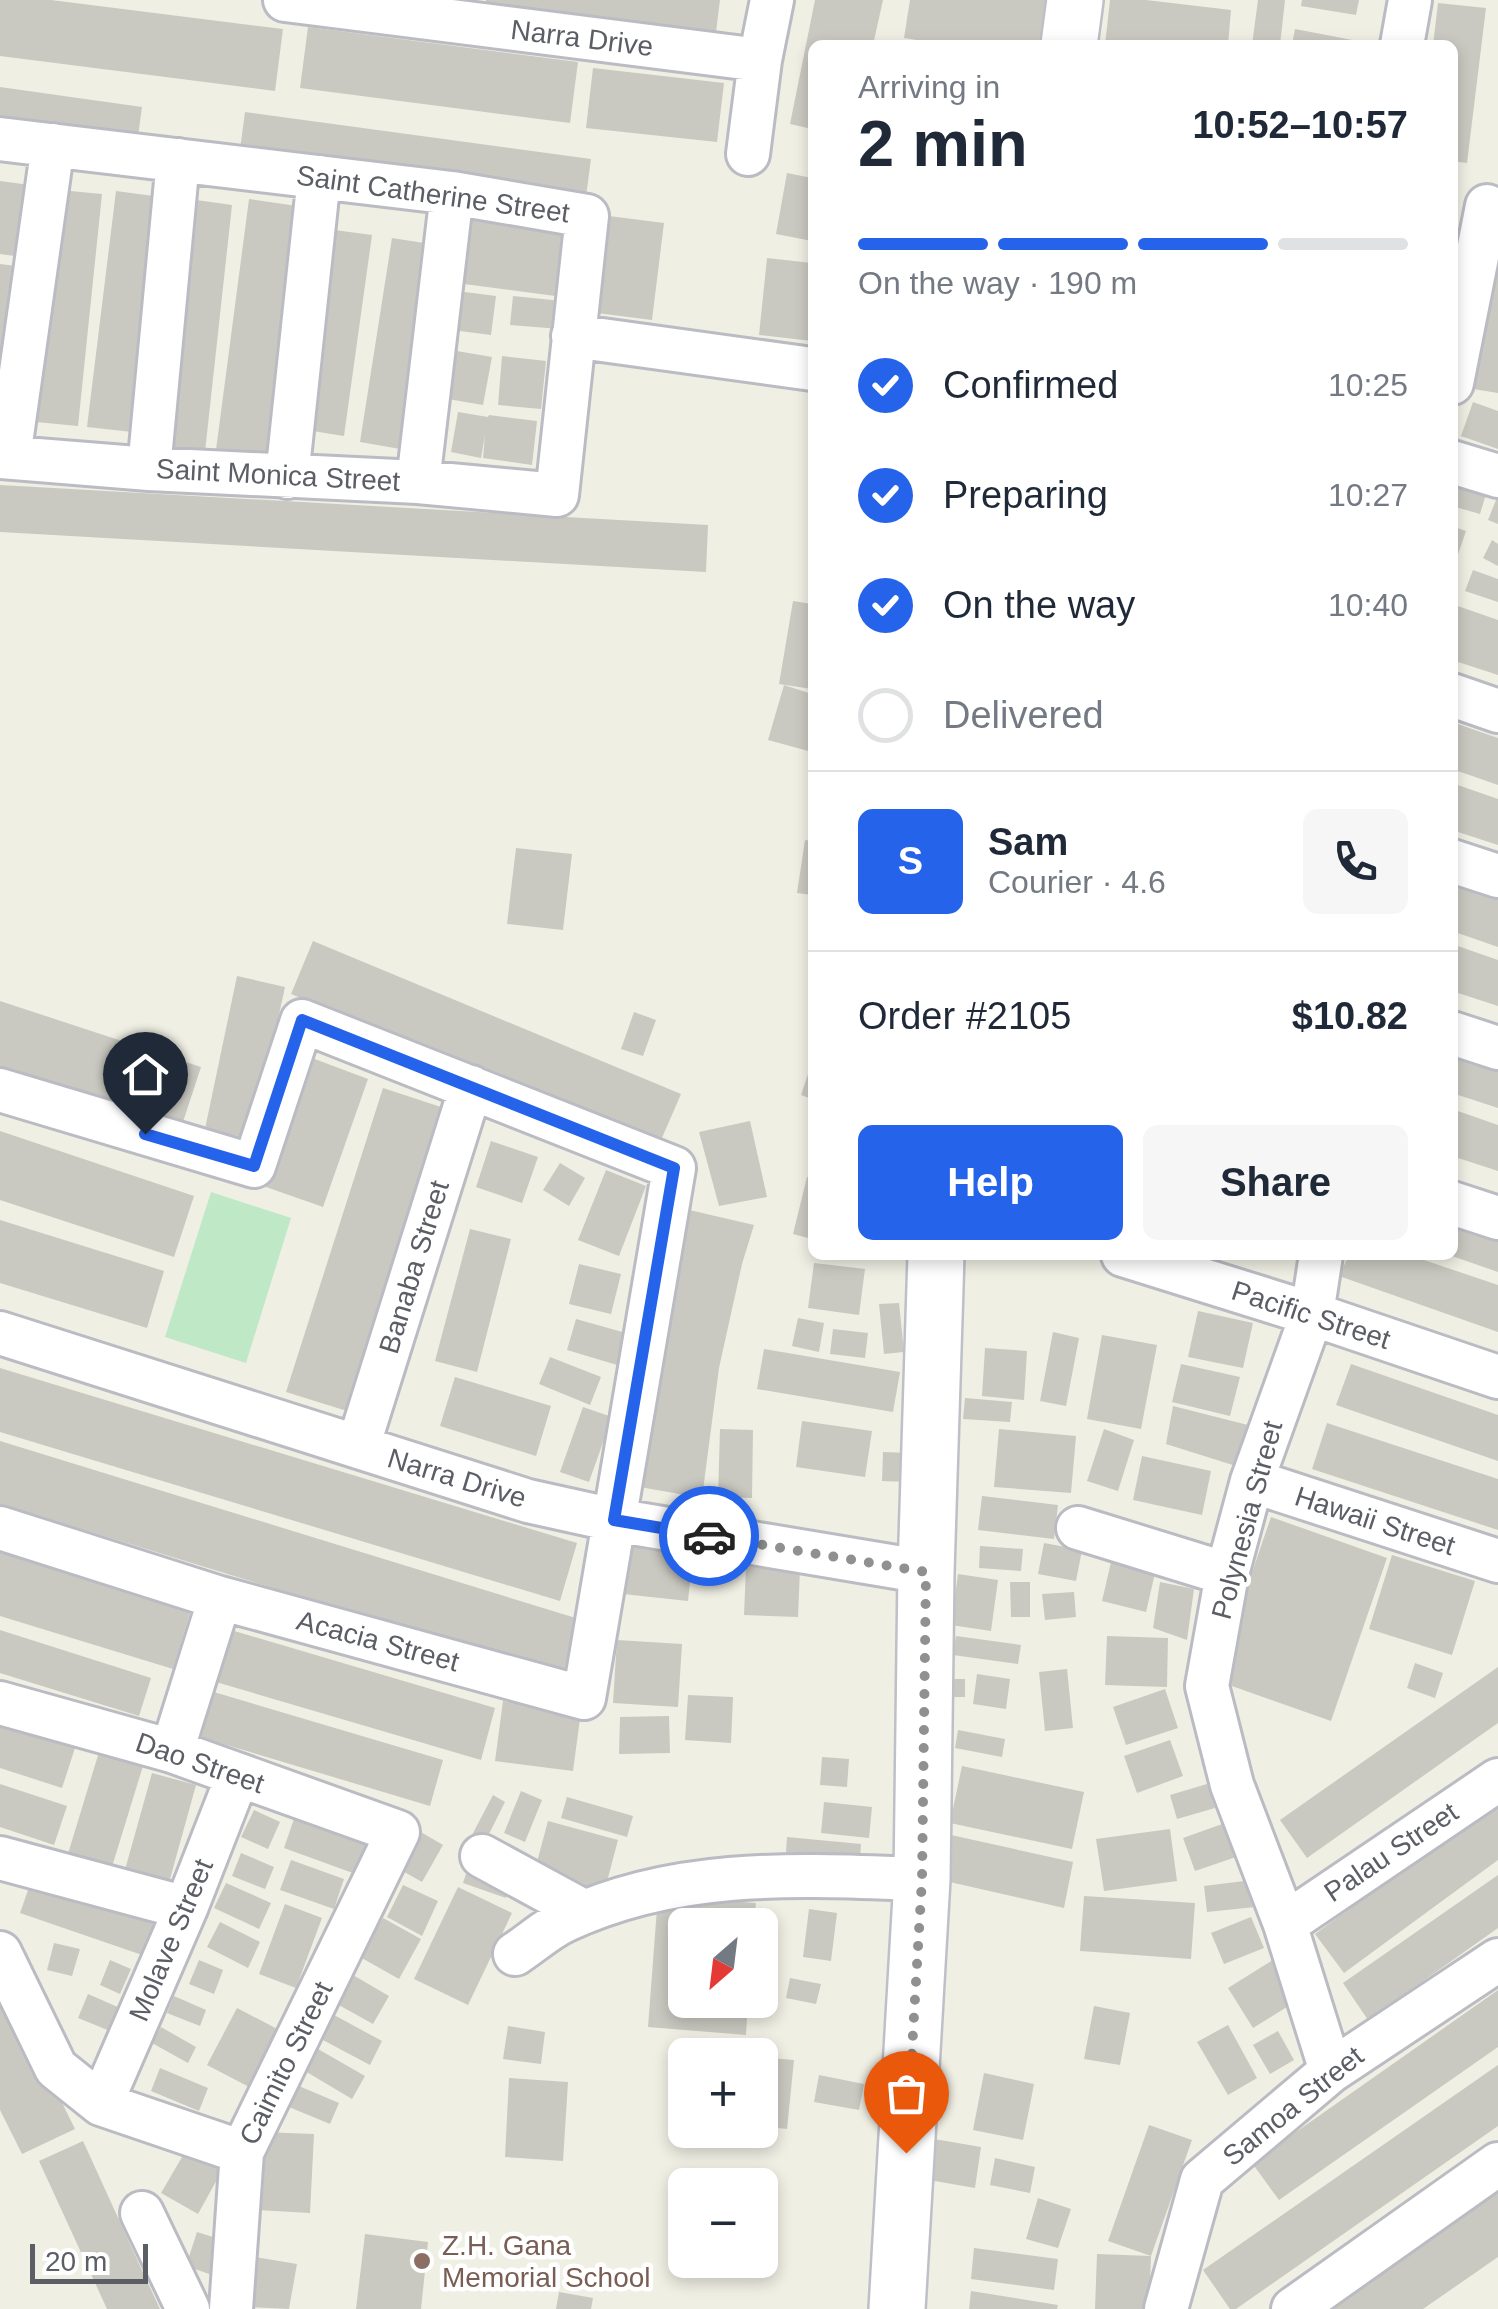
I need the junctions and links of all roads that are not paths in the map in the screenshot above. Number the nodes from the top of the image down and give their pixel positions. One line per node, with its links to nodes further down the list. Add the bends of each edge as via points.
1 (285, 0): 7 (street, Narra Drive)
2 (772, 0): 7 (street)
3 (1075, 0): 5 (main road)
4 (1410, 0): 6 (street)
5 (1070, 40)
6 (1403, 40)
7 (760, 60): 10 (street)
8 (0, 139): 9 (street, Saint Catherine Street)
9 (52, 145): 11 (street, Saint Catherine Street); 18 (street)
10 (748, 154)
11 (178, 160): 12 (street, Saint Catherine Street); 20 (street)
12 (319, 177): 13 (street, Saint Catherine Street); 22 (street)
13 (452, 193): 15 (street, Saint Catherine Street, via 587,216); 23 (street)
14 (1479, 205): 16 (street)
15 (573, 336): 17 (street); 24 (street, Saint Catherine Street)
16 (1458, 343)
17 (808, 368)
18 (5, 457): 20 (street, Saint Monica Street)
19 (1458, 464): 21 (street)
20 (149, 469): 22 (street, Saint Monica Street)
21 (1498, 476)
22 (287, 477): 23 (street, Saint Monica Street)
23 (418, 482): 24 (street, Saint Monica Street)
24 (557, 496)
25 (1458, 697): 26 (street)
26 (1498, 711)
27 (1458, 863): 28 (street)
28 (1498, 876)
29 (1458, 1035): 30 (street)
30 (1498, 1048)
31 (470, 1087): 32 (street, via 302,1020 254,1166); 41 (street, Banaba Street); 43 (street, via 674,1168)
32 (0, 1090)
33 (1458, 1205): 34 (street)
34 (1498, 1218)
35 (936, 1260): 47 (main road)
36 (1139, 1260): 38 (street, Pacific Street)
37 (1321, 1260): 38 (street, Polynesia Street)
38 (1312, 1314): 40 (street, Pacific Street); 42 (street, Polynesia Street)
39 (0, 1333): 41 (street, Narra Drive)
40 (1498, 1377)
41 (358, 1447): 43 (street, Narra Drive)
42 (1252, 1481): 46 (street, Hawaii Street); 48 (street, Polynesia Street)
43 (614, 1520): 47 (street, Narra Drive); 49 (street, Acacia Street, via 584,1698)
44 (0, 1528): 49 (street, Acacia Street)
45 (1078, 1528): 48 (street)
46 (1498, 1561)
47 (926, 1572): 57 (main road)
48 (1227, 1574): 60 (street, Polynesia Street, via 1207,1686 1232,1785)
49 (220, 1598): 51 (street)
50 (0, 1703): 51 (street, Dao Street)
51 (172, 1751): 52 (street, Dao Street)
52 (238, 1775): 54 (street, Dao Street); 58 (street, Molave Street)
53 (1498, 1780): 60 (street, Palau Street)
54 (398, 1832): 66 (street, Caimito Street)
55 (482, 1856): 59 (street)
56 (0, 1858): 58 (street)
57 (922, 1879): 59 (street, via 754,1876 655,1889); 71 (main road)
58 (186, 1908): 65 (street, Molave Street)
59 (585, 1912): 62 (street)
60 (1285, 1924): 64 (street, Polynesia Street)
61 (0, 1953): 65 (street, via 56,2068)
62 (515, 1954)
63 (1498, 1960): 64 (street, Samoa Street)
64 (1332, 2070): 72 (street, Samoa Street, via 1202,2180)
65 (102, 2104): 66 (street)
66 (242, 2152): 70 (street, Caimito Street)
67 (1498, 2164): 73 (street)
68 (142, 2213): 69 (street)
69 (188, 2309)
70 (231, 2309)
71 (898, 2309)
72 (1166, 2309)
73 (1293, 2309)

